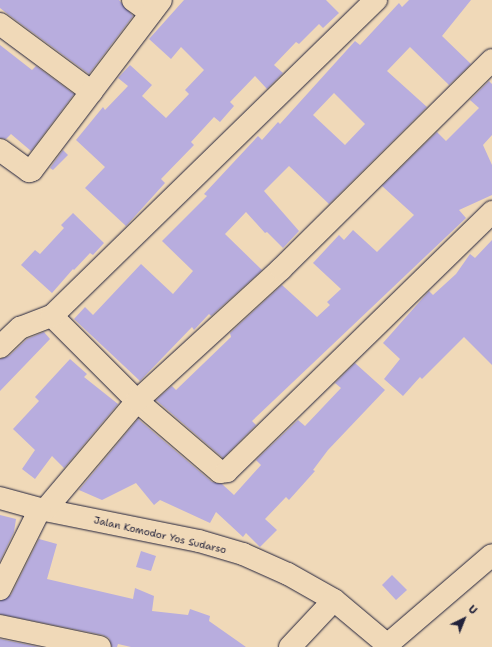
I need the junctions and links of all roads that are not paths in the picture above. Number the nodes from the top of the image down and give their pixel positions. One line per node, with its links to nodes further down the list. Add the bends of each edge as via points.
1 (133, 0): 3 (street)
2 (376, 0): 9 (street)
3 (156, 7): 6 (street)
4 (0, 24): 6 (street)
5 (492, 60): 11 (street, via 281,269)
6 (92, 92): 7 (street, via 32,170 29,171)
7 (0, 150)
8 (492, 212): 11 (street, via 227,471 220,472)
9 (52, 316): 10 (street, via 20,328); 11 (street)
10 (0, 347)
11 (137, 401): 13 (street)
12 (0, 498): 13 (street, Jalan Komodor Yos Sudarso)
13 (42, 510): 15 (street); 16 (street, Jalan Komodor Yos Sudarso, via 199,541 243,554 288,574)
14 (492, 556): 19 (street)
15 (0, 589)
16 (334, 600): 19 (street, Jalan Komodor Yos Sudarso); 21 (street)
17 (0, 626): 18 (street)
18 (65, 643): 20 (street)
19 (389, 646)
20 (100, 647)
21 (290, 647)

